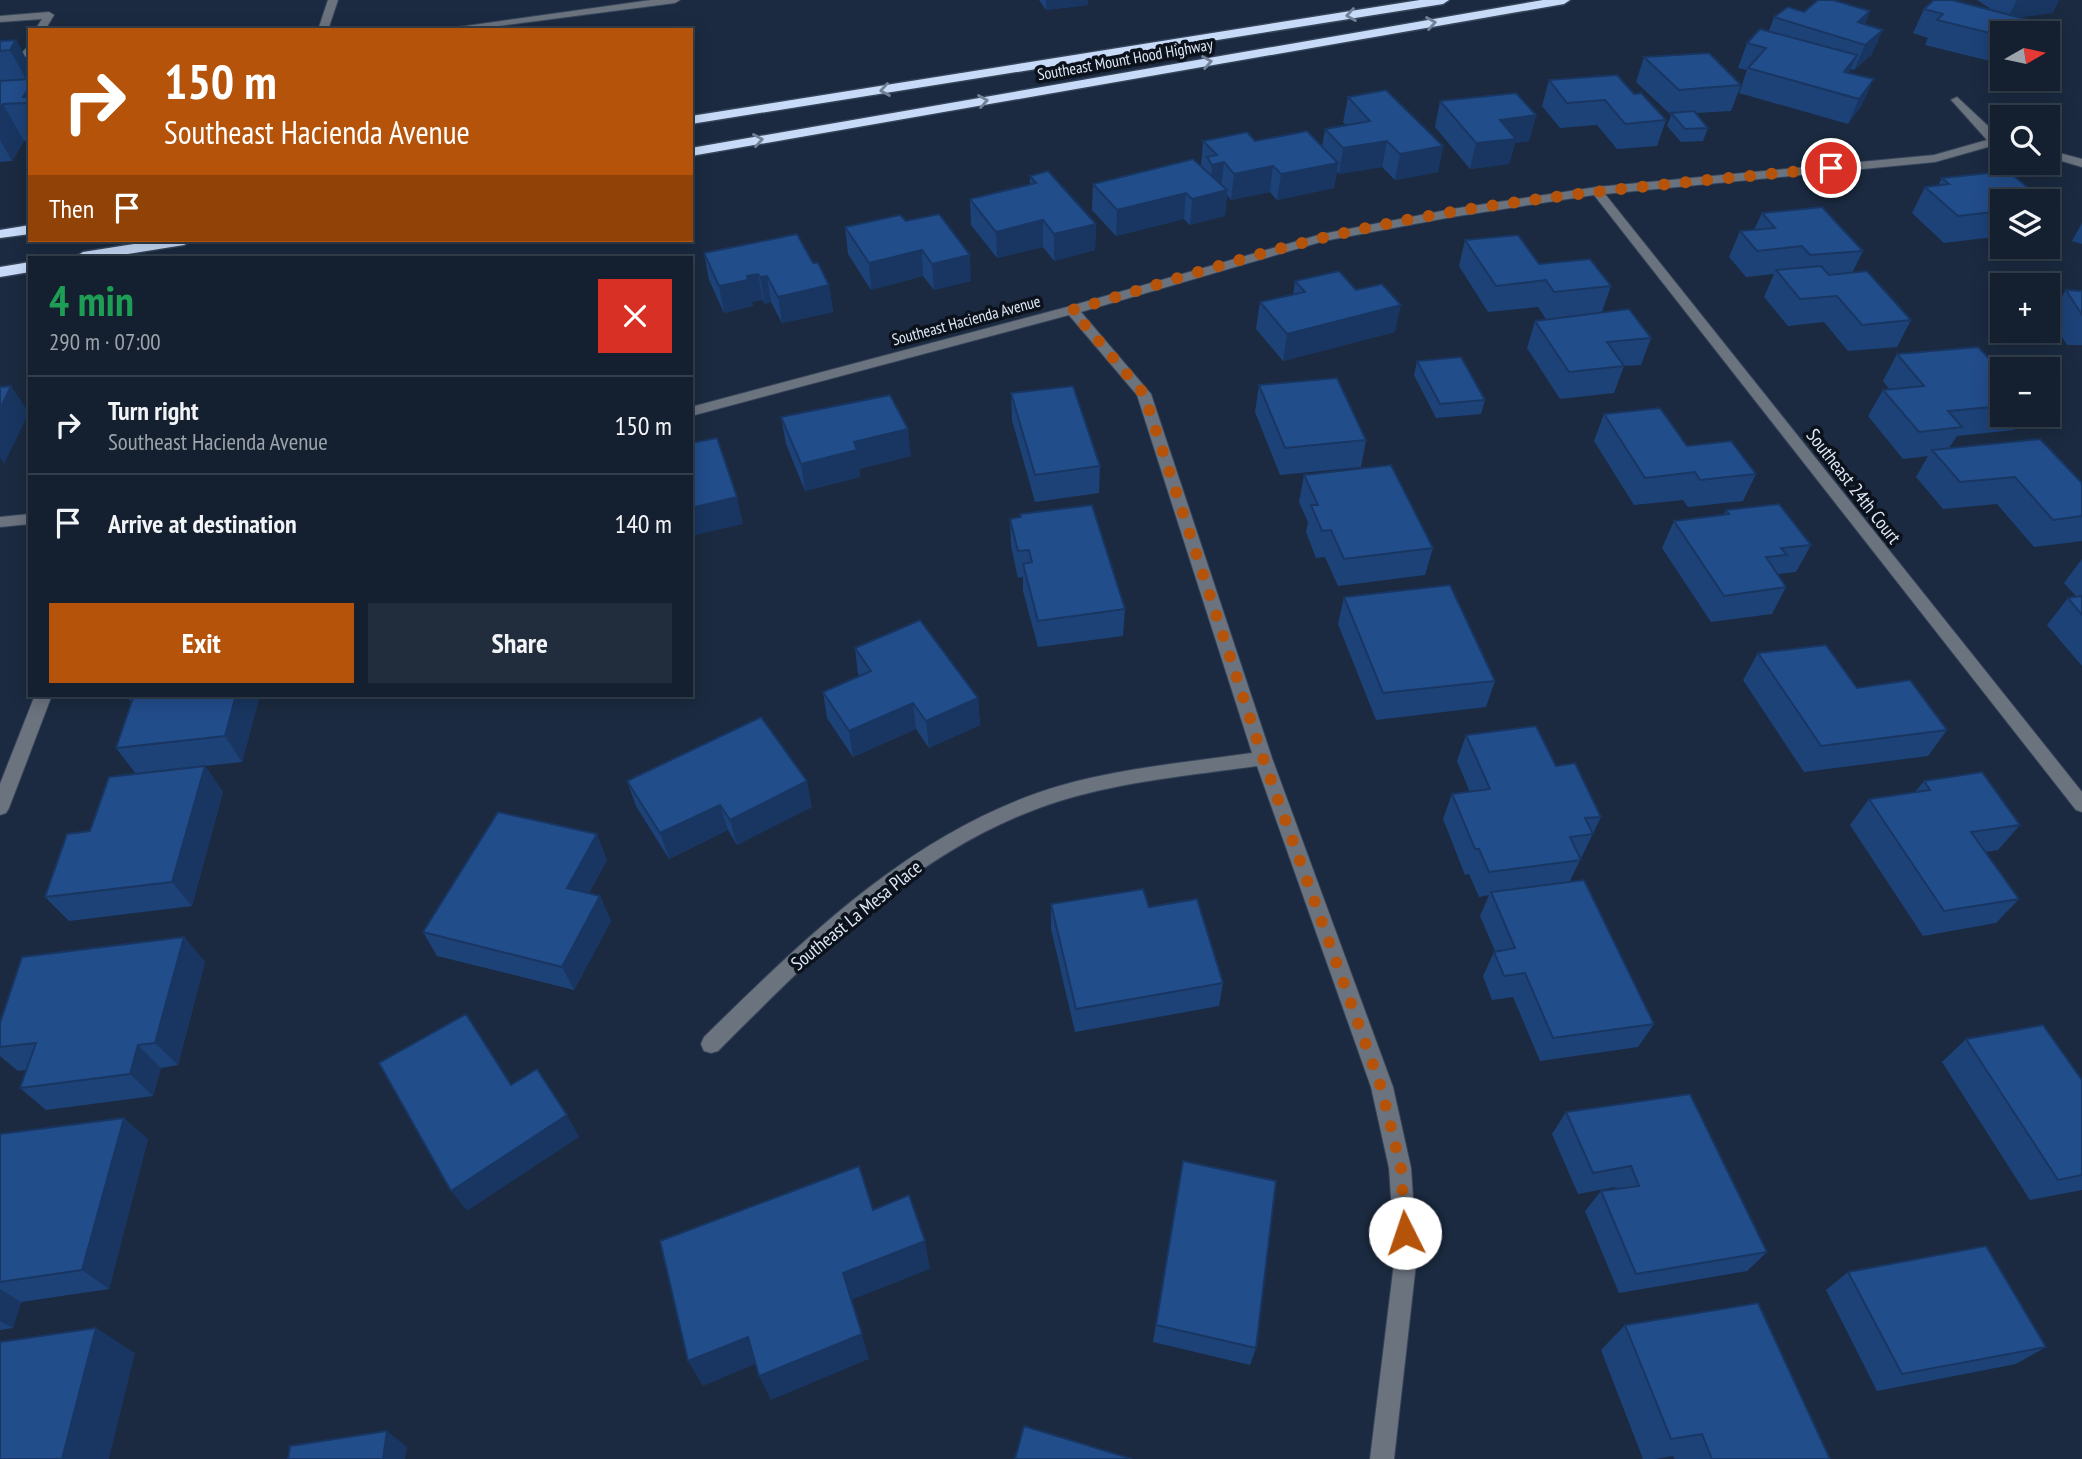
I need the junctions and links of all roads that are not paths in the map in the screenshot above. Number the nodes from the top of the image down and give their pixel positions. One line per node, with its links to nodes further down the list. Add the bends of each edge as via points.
1 (333, 0): 7 (street)
2 (676, 0): 8 (street)
3 (1443, 0): 10 (highway, Southeast Mount Hood Highway, one-way to 10)
4 (1564, 0): 13 (highway, Southeast Mount Hood Highway, one-way to 4)
5 (0, 19): 6 (street, via 49,15)
6 (41, 28)
7 (324, 28)
8 (458, 28)
9 (1957, 100): 11 (street, Southeast Hacienda Avenue)
10 (693, 120)
11 (1990, 134)
12 (1990, 144): 16 (street, Southeast Hacienda Avenue, via 1936,158)
13 (693, 152)
14 (2060, 157): 15 (street)
15 (2082, 163)
16 (1597, 191): 23 (street, Southeast Hacienda Avenue, via 1322,238); 29 (street, Southeast 24th Court)
17 (28, 229): 18 (highway)
18 (0, 234)
19 (172, 242): 20 (highway)
20 (89, 256)
21 (28, 267): 22 (highway)
22 (0, 272)
23 (1072, 310): 24 (street, Southeast Hacienda Avenue); 28 (street, via 1144,394)
24 (693, 411)
25 (28, 519): 26 (street)
26 (0, 522)
27 (42, 697): 30 (street)
28 (1263, 758): 31 (street, Southeast La Mesa Place, via 1119,779 1058,794 999,816 942,846 886,885 770,985); 32 (street, via 1381,1087 1401,1168 1406,1255)
29 (2082, 805)
30 (0, 807)
31 (711, 1044)
32 (1382, 1459)

